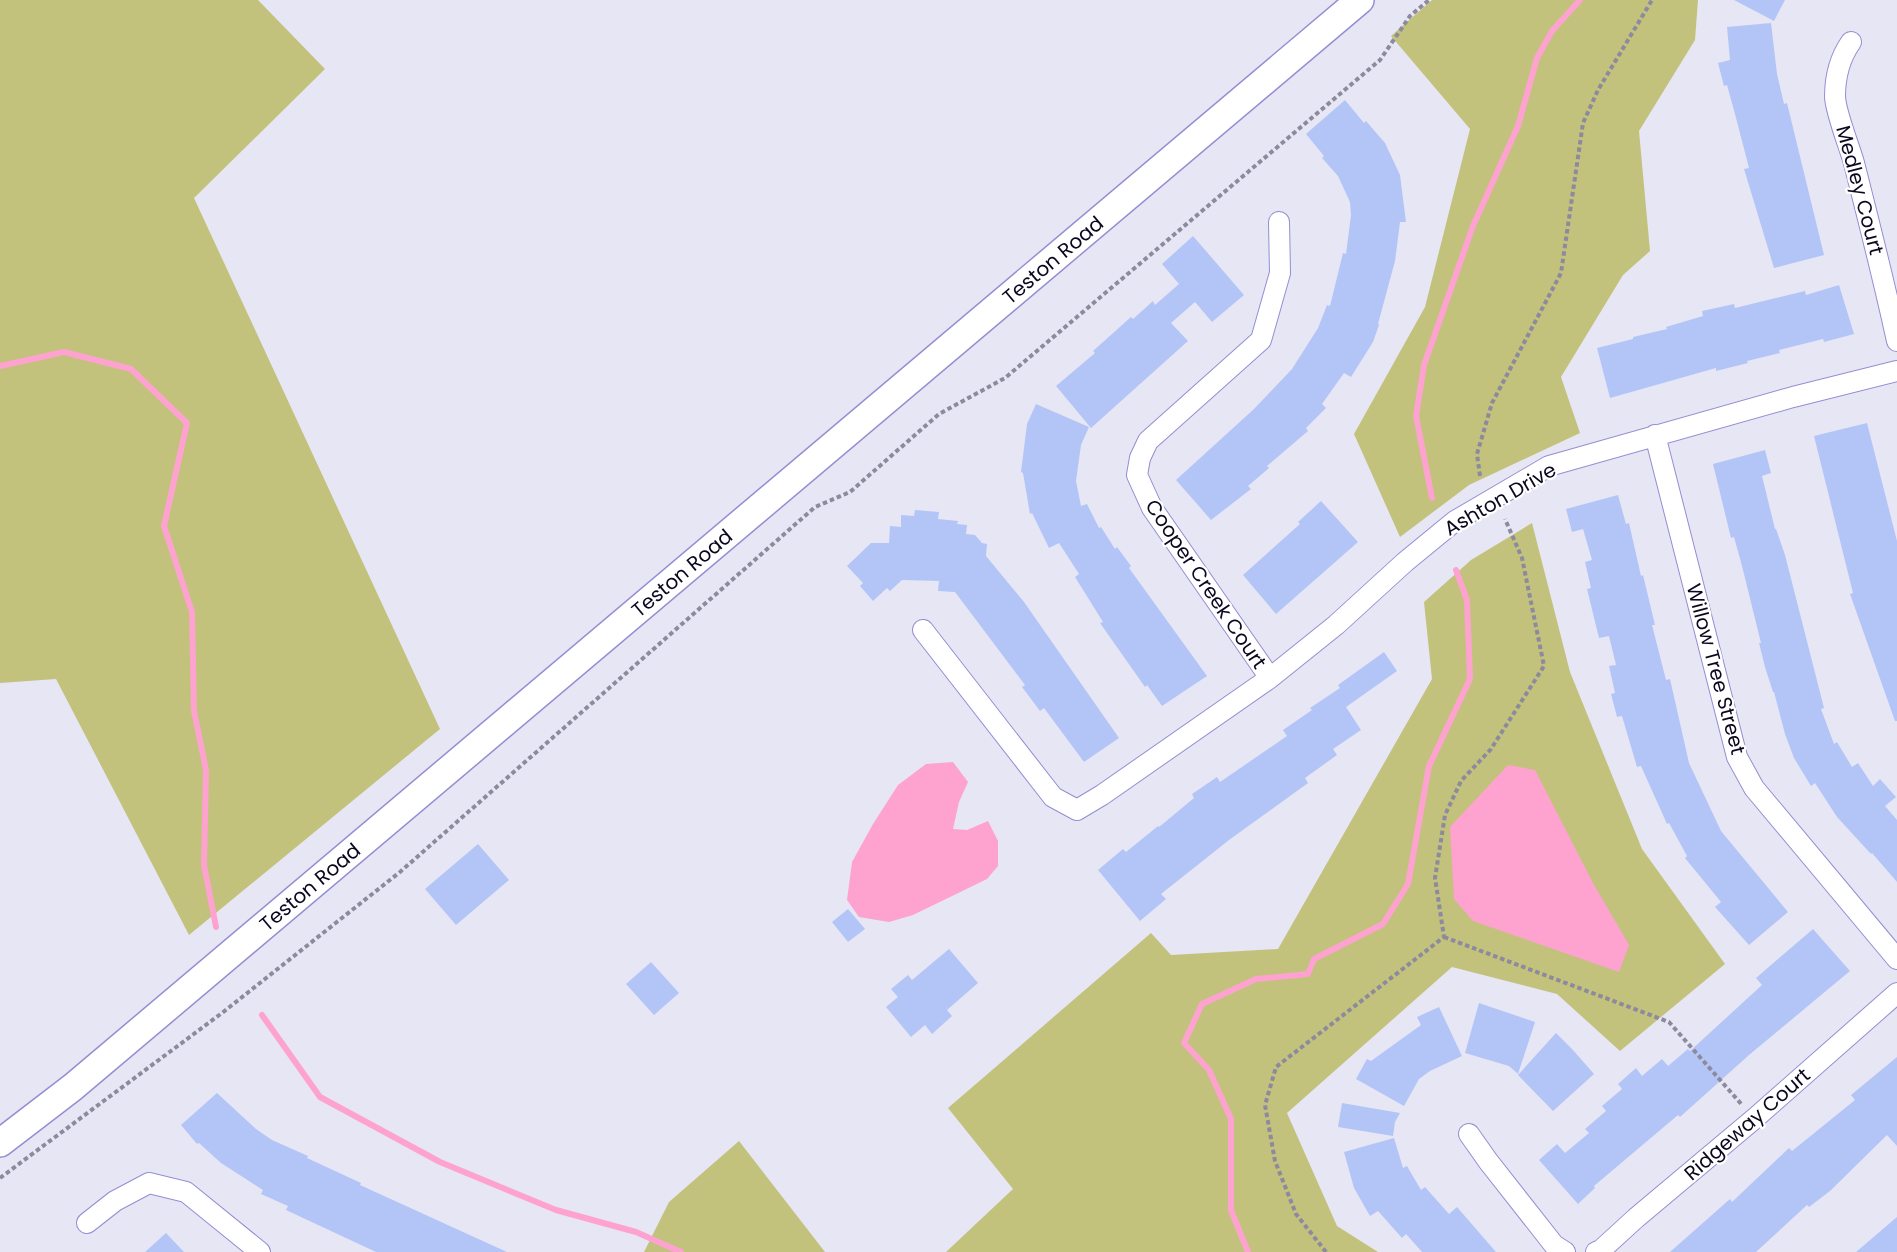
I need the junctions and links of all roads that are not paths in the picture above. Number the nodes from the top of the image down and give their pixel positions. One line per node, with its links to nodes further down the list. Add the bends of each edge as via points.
1 (1360, 0): 12 (main road, Teston Road, via 82,1079)
2 (1851, 42): 4 (street, Medley Court, via 1841,56 1835,100)
3 (1280, 222): 8 (street, Cooper Creek Court, via 1280,273 1261,340 1148,441 1137,475 1152,508)
4 (1897, 341)
5 (1897, 371): 6 (street, Ashton Drive)
6 (1655, 435): 8 (street, Ashton Drive, via 1550,466 1455,521); 9 (street, Willow Tree Street, via 1737,757 1754,788)
7 (922, 630): 8 (street, Ashton Drive, via 1053,797 1077,810)
8 (1269, 678)
9 (1897, 960)
10 (1897, 993): 16 (street, Ridgeway Court)
11 (1469, 1134): 15 (street, via 1554,1245)
12 (0, 1143)
13 (87, 1223): 14 (street, via 115,1201 149,1183 186,1192)
14 (260, 1252)
15 (1564, 1252)
16 (1596, 1252)

